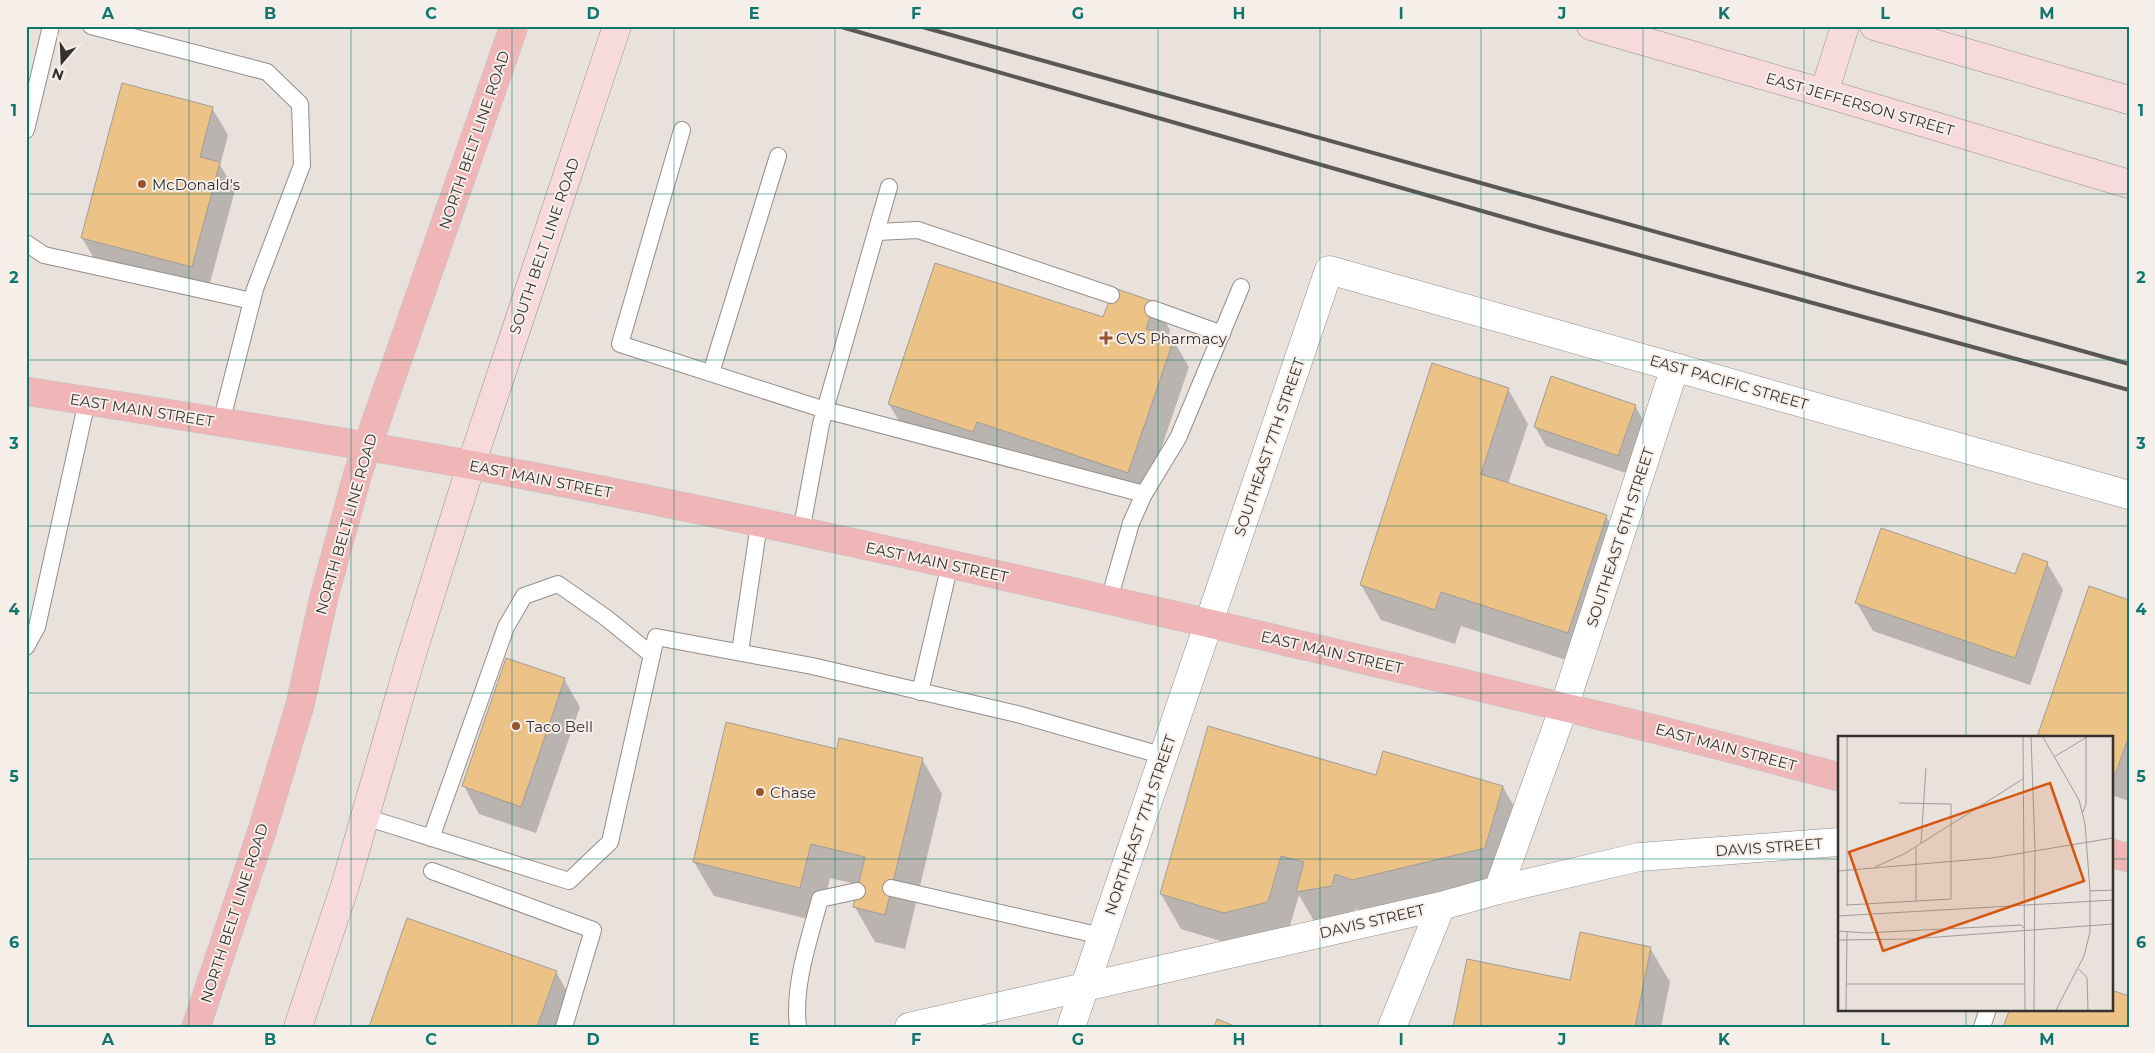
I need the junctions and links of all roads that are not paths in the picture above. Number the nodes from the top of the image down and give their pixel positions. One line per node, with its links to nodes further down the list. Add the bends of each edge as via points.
1 (51, 26): 10 (lane)
2 (91, 26): 19 (lane, via 267,72 300,104 302,165)
3 (514, 26): 57 (main road, NORTH BELT LINE ROAD, bridge, via 358,473 324,597 300,705 262,831)
4 (617, 26): 29 (street, SOUTH BELT LINE ROAD)
5 (1590, 26): 8 (street, EAST JEFFERSON STREET)
6 (1845, 26): 8 (street)
7 (1874, 26): 9 (street)
8 (1824, 93): 13 (street, EAST JEFFERSON STREET)
9 (2129, 100)
10 (26, 130)
11 (682, 130): 24 (lane, via 620,344)
12 (778, 156): 24 (lane)
13 (2129, 184)
14 (889, 187): 15 (lane)
15 (877, 232): 20 (lane, via 918,230); 27 (lane)
16 (26, 243): 19 (lane, via 44,255)
17 (1329, 270): 23 (street, EAST PACIFIC STREET); 36 (street, SOUTHEAST 7TH STREET)
18 (1241, 287): 22 (lane)
19 (253, 294): 28 (lane)
20 (1111, 295)
21 (1153, 309): 22 (lane)
22 (1222, 334): 30 (lane, via 1178,438)
23 (1675, 367): 31 (street, EAST PACIFIC STREET); 41 (street, SOUTHEAST 6TH STREET)
24 (710, 373): 27 (lane)
25 (26, 391): 26 (main road, EAST MAIN STREET)
26 (87, 401): 28 (main road, EAST MAIN STREET); 37 (lane, via 36,627)
27 (825, 410): 30 (lane); 33 (lane)
28 (221, 423): 29 (main road, EAST MAIN STREET)
29 (471, 465): 32 (main road, EAST MAIN STREET); 44 (street)
30 (1144, 494): 35 (lane, via 1131,523)
31 (2129, 495)
32 (759, 524): 33 (main road, EAST MAIN STREET); 38 (lane)
33 (801, 532): 34 (main road, EAST MAIN STREET)
34 (950, 564): 35 (main road, EAST MAIN STREET); 40 (lane)
35 (1109, 600): 36 (main road, EAST MAIN STREET)
36 (1209, 623): 41 (main road, EAST MAIN STREET); 42 (street, NORTHEAST 7TH STREET)
37 (26, 647)
38 (740, 652): 39 (lane, via 656,637); 40 (lane)
39 (652, 655): 45 (lane, via 610,842 569,881); 45 (lane, via 605,616 558,584 524,596 506,627)
40 (920, 692): 42 (lane, via 1017,714)
41 (1564, 706): 43 (main road, EAST MAIN STREET); 51 (street, SOUTHEAST 6TH STREET)
42 (1164, 756): 54 (street, NORTHEAST 7TH STREET)
43 (1838, 777)
44 (365, 817): 45 (lane); 58 (street)
45 (431, 838)
46 (1838, 842): 51 (street, DAVIS STREET, via 1639,857)
47 (2112, 853): 48 (main road)
48 (2129, 858)
49 (432, 872): 59 (lane, via 593,930)
50 (892, 888): 54 (lane)
51 (1498, 890): 53 (street, DAVIS STREET)
52 (857, 891): 60 (lane, via 820,899 796,1006)
53 (1441, 906): 55 (street, DAVIS STREET); 63 (street)
54 (1102, 936): 55 (street, NORTHEAST 7TH STREET)
55 (1085, 986): 61 (street, DAVIS STREET); 62 (street, NORTHEAST 7TH STREET)
56 (1988, 1010): 64 (lane)
57 (196, 1027)
58 (298, 1027)
59 (564, 1027)
60 (798, 1027)
61 (909, 1027)
62 (1071, 1027)
63 (1392, 1027)
64 (1982, 1027)

